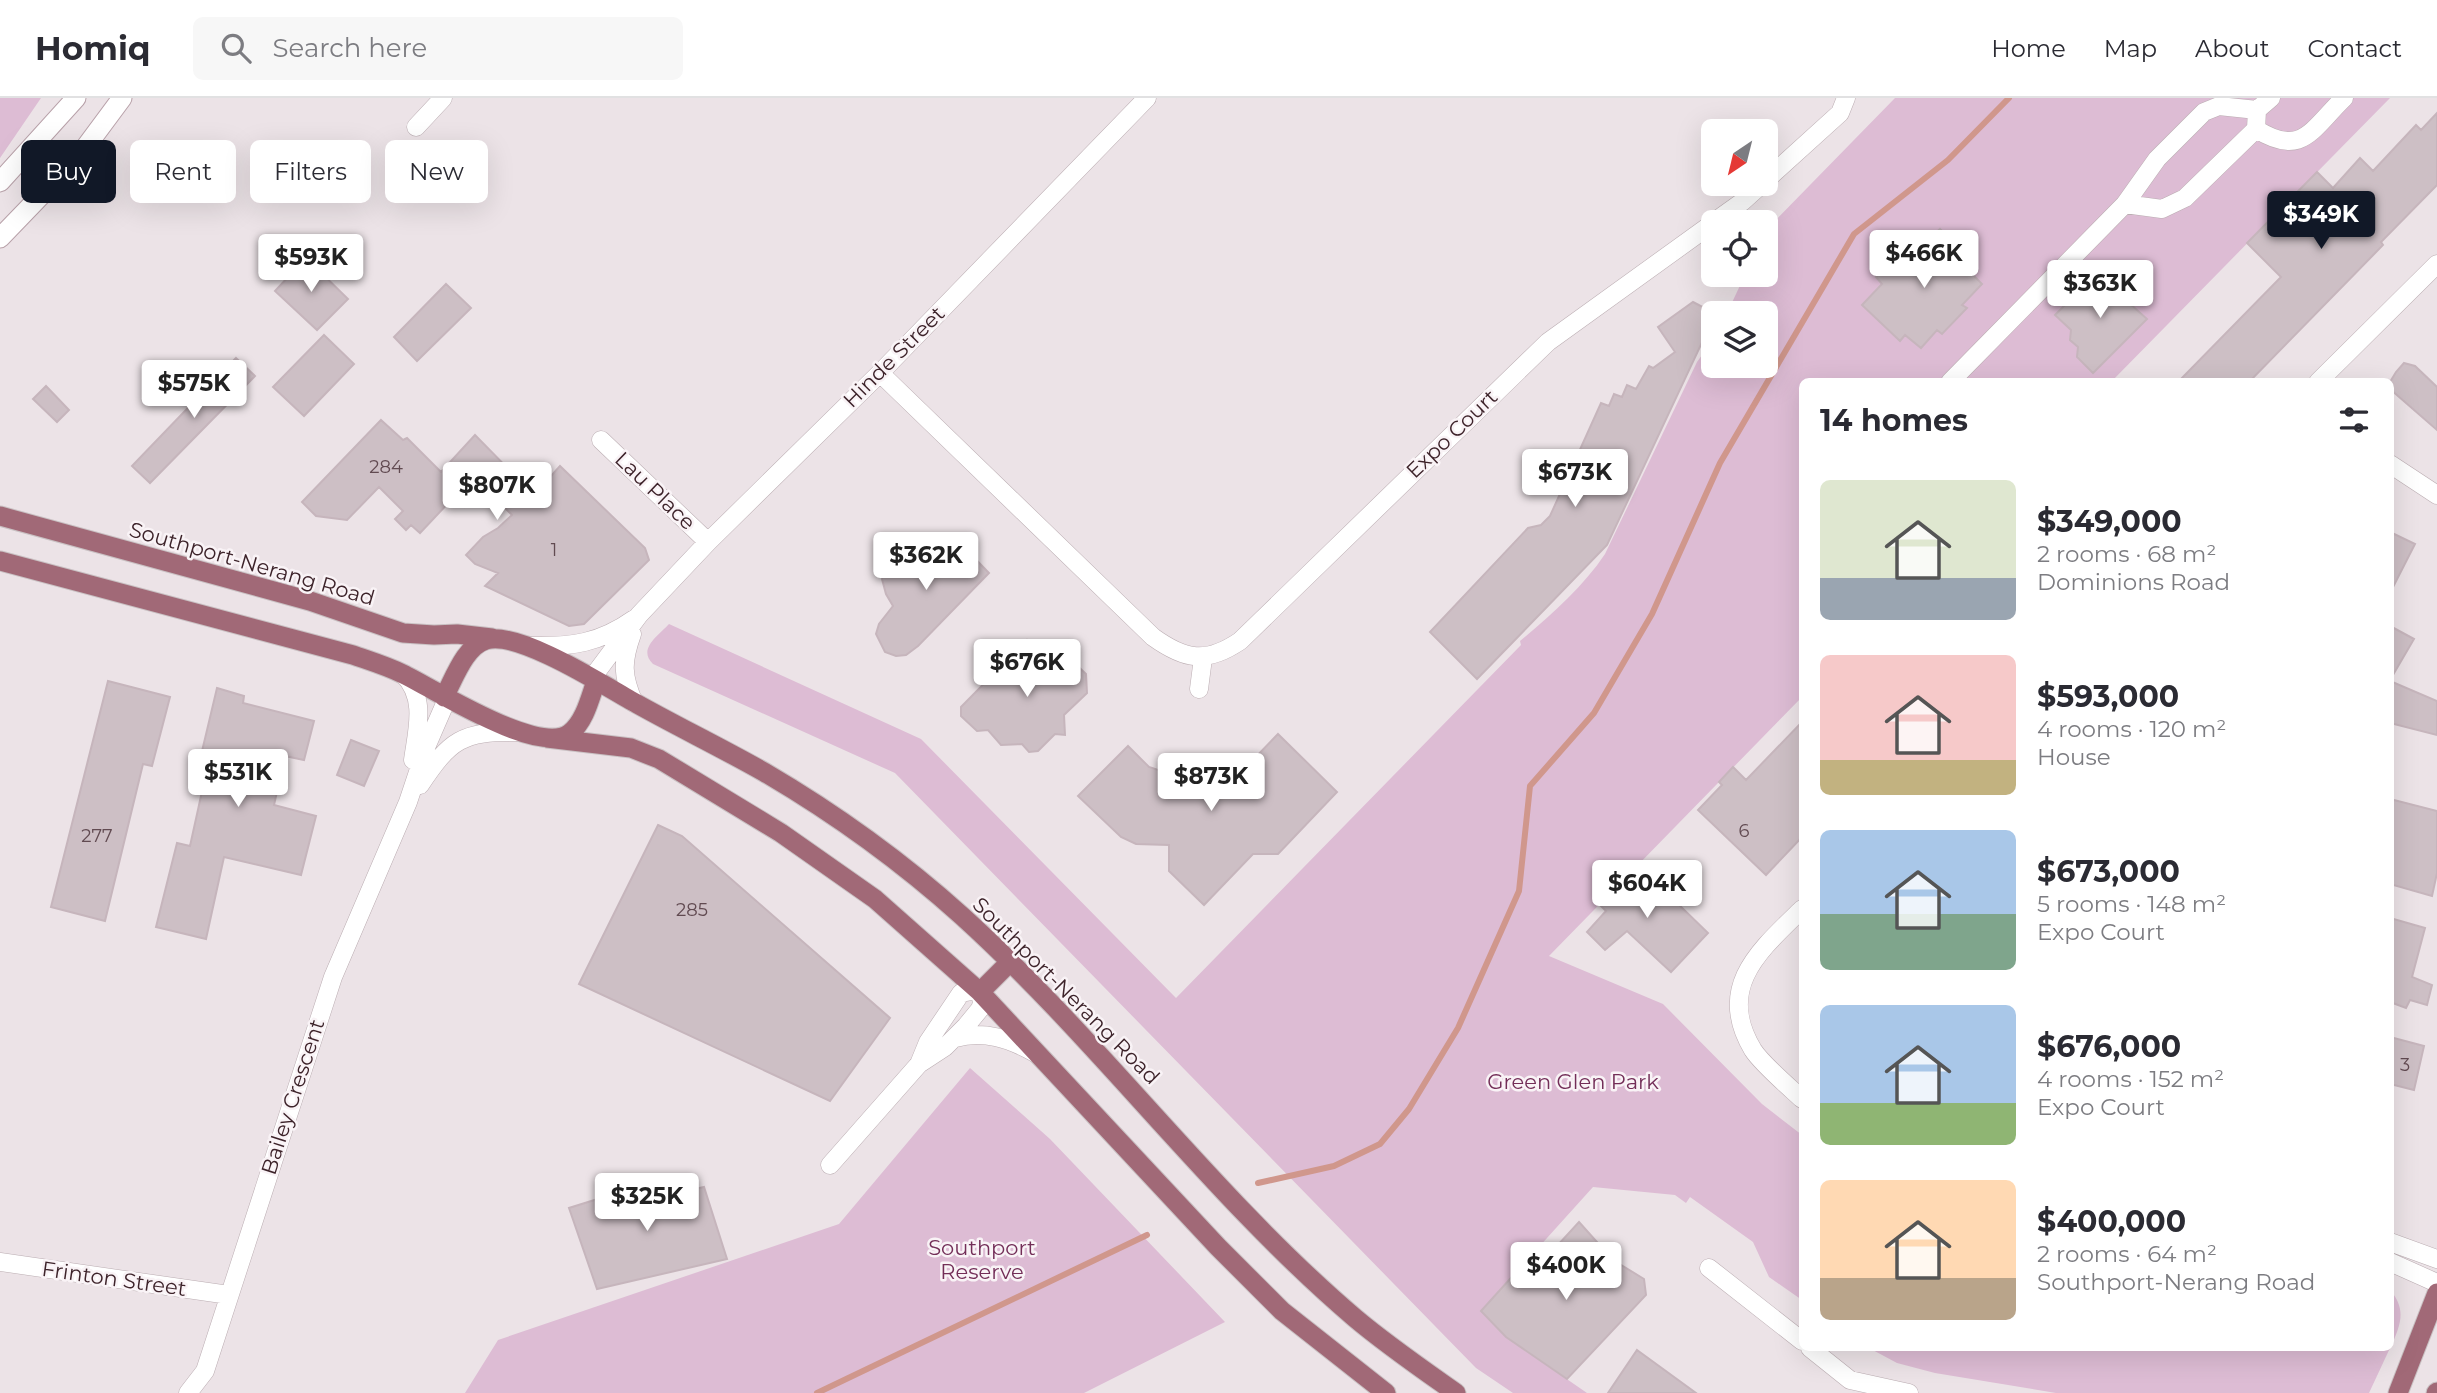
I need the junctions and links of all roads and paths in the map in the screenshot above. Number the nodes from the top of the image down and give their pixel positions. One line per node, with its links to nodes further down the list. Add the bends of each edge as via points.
1 (76, 98): 11 (main road)
2 (122, 98): 16 (main road, via 79,156)
3 (443, 98): 8 (street)
4 (1147, 98): 18 (street, Hinde Street)
5 (1846, 98): 10 (street, Expo Court, via 1840,113)
6 (2344, 98): 9 (street, via 2302,139 2274,140)
7 (2264, 104): 9 (street); 13 (street, via 2219,106 2204,112 2157,159)
8 (416, 127)
9 (2256, 129): 13 (street, via 2185,198 2162,209)
10 (1778, 169)
11 (0, 183)
12 (1749, 196): 14 (street, Expo Court)
13 (2126, 204): 19 (street)
14 (1731, 210)
15 (1701, 232): 30 (street, Expo Court, via 1548,342 1240,641)
16 (0, 238)
17 (2437, 264): 20 (street)
18 (880, 373): 25 (street, Hinde Street); 30 (street, via 1153,637 1183,655)
19 (1954, 378)
20 (2322, 378)
21 (601, 440): 25 (street, Lau Place)
22 (2394, 467): 23 (street)
23 (2437, 495)
24 (0, 516): 28 (main road, Southport-Nerang Road, via 310,601 403,632)
25 (708, 542): 27 (street, Hinde Street)
26 (0, 561): 31 (main road, via 353,655)
27 (639, 615): 29 (street, Hinde Street, via 581,645); 32 (street, Hinde Street); 35 (street, Hinde Street, via 623,671)
28 (493, 638): 29 (main road, Southport-Nerang Road); 34 (main road, via 475,645)
29 (521, 645): 32 (main road, Southport-Nerang Road)
30 (1203, 658): 33 (street)
31 (403, 674): 34 (main road); 38 (street, via 414,687 419,708)
32 (594, 679): 35 (main road, Southport-Nerang Road); 37 (main road, via 580,721 569,734)
33 (1199, 689)
34 (446, 698): 36 (main road); 38 (street, Bailey Crescent)
35 (634, 703): 40 (main road, Southport-Nerang Road, via 765,773 845,824 929,888)
36 (523, 732): 37 (main road); 38 (street, Bailey Crescent, via 483,732 456,743 444,752)
37 (547, 738): 41 (main road, via 631,748 659,759 842,875)
38 (408, 802): 54 (street, Bailey Crescent, via 333,977)
39 (1799, 911): 45 (street, via 1747,971 1739,990 1738,1014 1754,1051)
40 (1010, 962): 41 (main road); 58 (main road, Southport-Nerang Road, via 1293,1261 1356,1319)
41 (981, 992): 42 (street, via 980,1009); 43 (main road); 44 (street, via 961,993)
42 (955, 1038): 43 (street, via 974,1034 1000,1037); 44 (street)
43 (1042, 1057): 57 (main road, via 1282,1311)
44 (919, 1064): 46 (street)
45 (1799, 1096)
46 (830, 1165)
47 (2394, 1243): 48 (street)
48 (2437, 1259)
49 (0, 1262): 54 (street, Frinton Street)
50 (2394, 1264): 52 (street)
51 (1709, 1268): 55 (street)
52 (2437, 1283)
53 (2437, 1293): 61 (main road)
54 (229, 1295): 59 (street, Bailey Crescent, via 205,1371)
55 (1799, 1339)
56 (1814, 1351): 60 (street, via 1850,1380)
57 (1377, 1389)
58 (1447, 1391)
59 (188, 1393)
60 (1909, 1393)
61 (2398, 1393)

